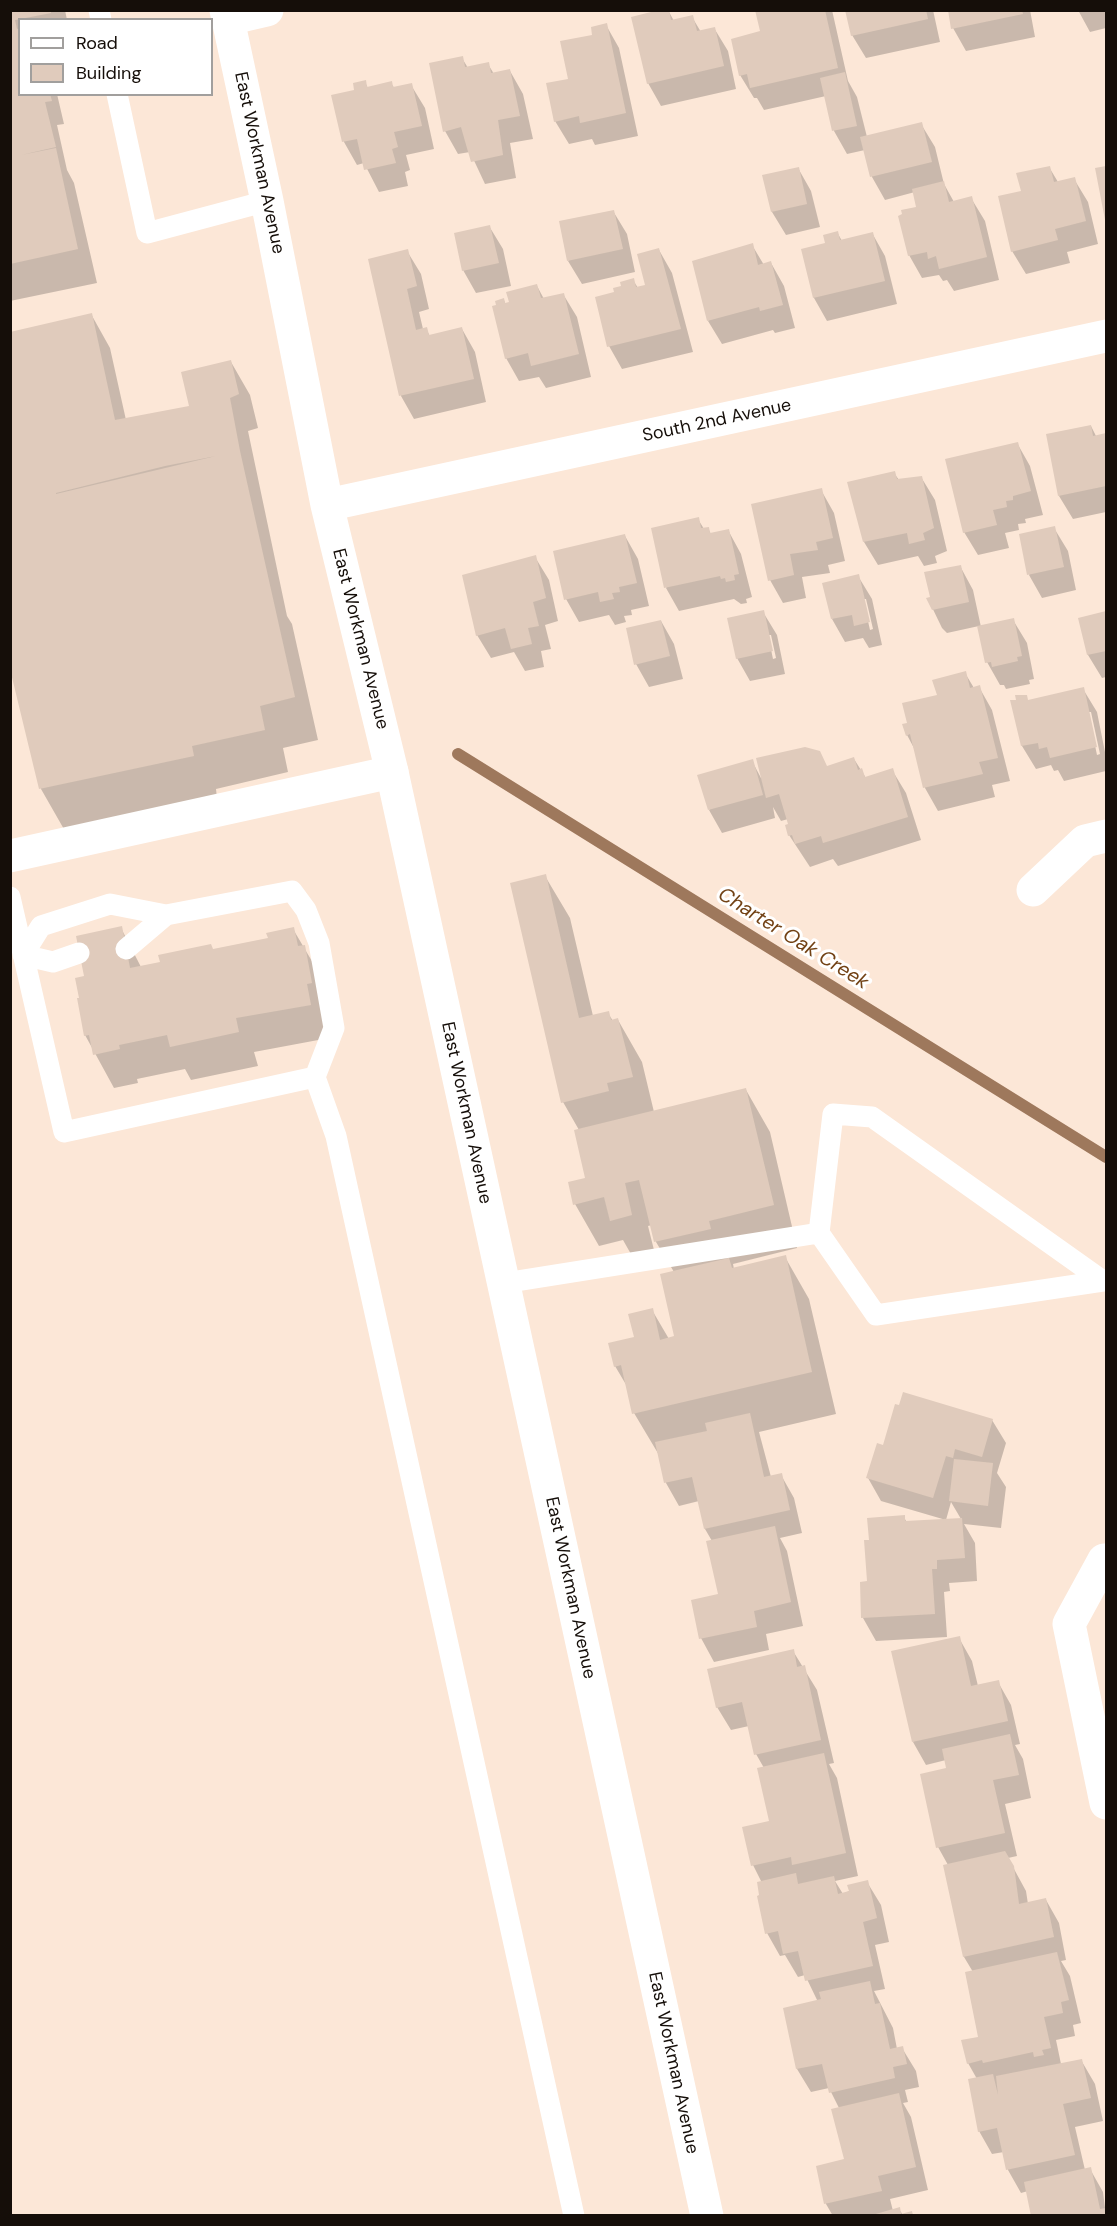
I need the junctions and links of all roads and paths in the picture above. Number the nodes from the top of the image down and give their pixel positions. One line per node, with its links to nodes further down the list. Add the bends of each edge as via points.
1 (267, 10): 2 (street)
2 (227, 15): 4 (street, East Workman Avenue)
3 (117, 96): 4 (lane, via 147,233)
4 (267, 201): 6 (street, East Workman Avenue)
5 (1107, 336): 6 (street, South 2nd Avenue)
6 (327, 505): 7 (street, East Workman Avenue)
7 (392, 772): 9 (street); 18 (street, East Workman Avenue)
8 (1107, 836): 10 (street, via 1085,841)
9 (10, 856)
10 (1033, 890)
11 (10, 897): 15 (lane)
12 (166, 915): 13 (lane); 15 (lane, via 110,904 41,926); 16 (lane, via 292,891 306,910 320,943 334,1028)
13 (126, 948)
14 (79, 952): 15 (lane, via 53,962)
15 (23, 955): 16 (lane, via 64,1132)
16 (315, 1077): 21 (lane, via 336,1136)
17 (819, 1233): 17 (lane, via 876,1315 1103,1281 872,1117 833,1114); 18 (lane)
18 (504, 1283): 22 (street, East Workman Avenue)
19 (1104, 1560): 20 (street, via 1069,1624)
20 (1107, 1803)
21 (574, 2216)
22 (707, 2216)

